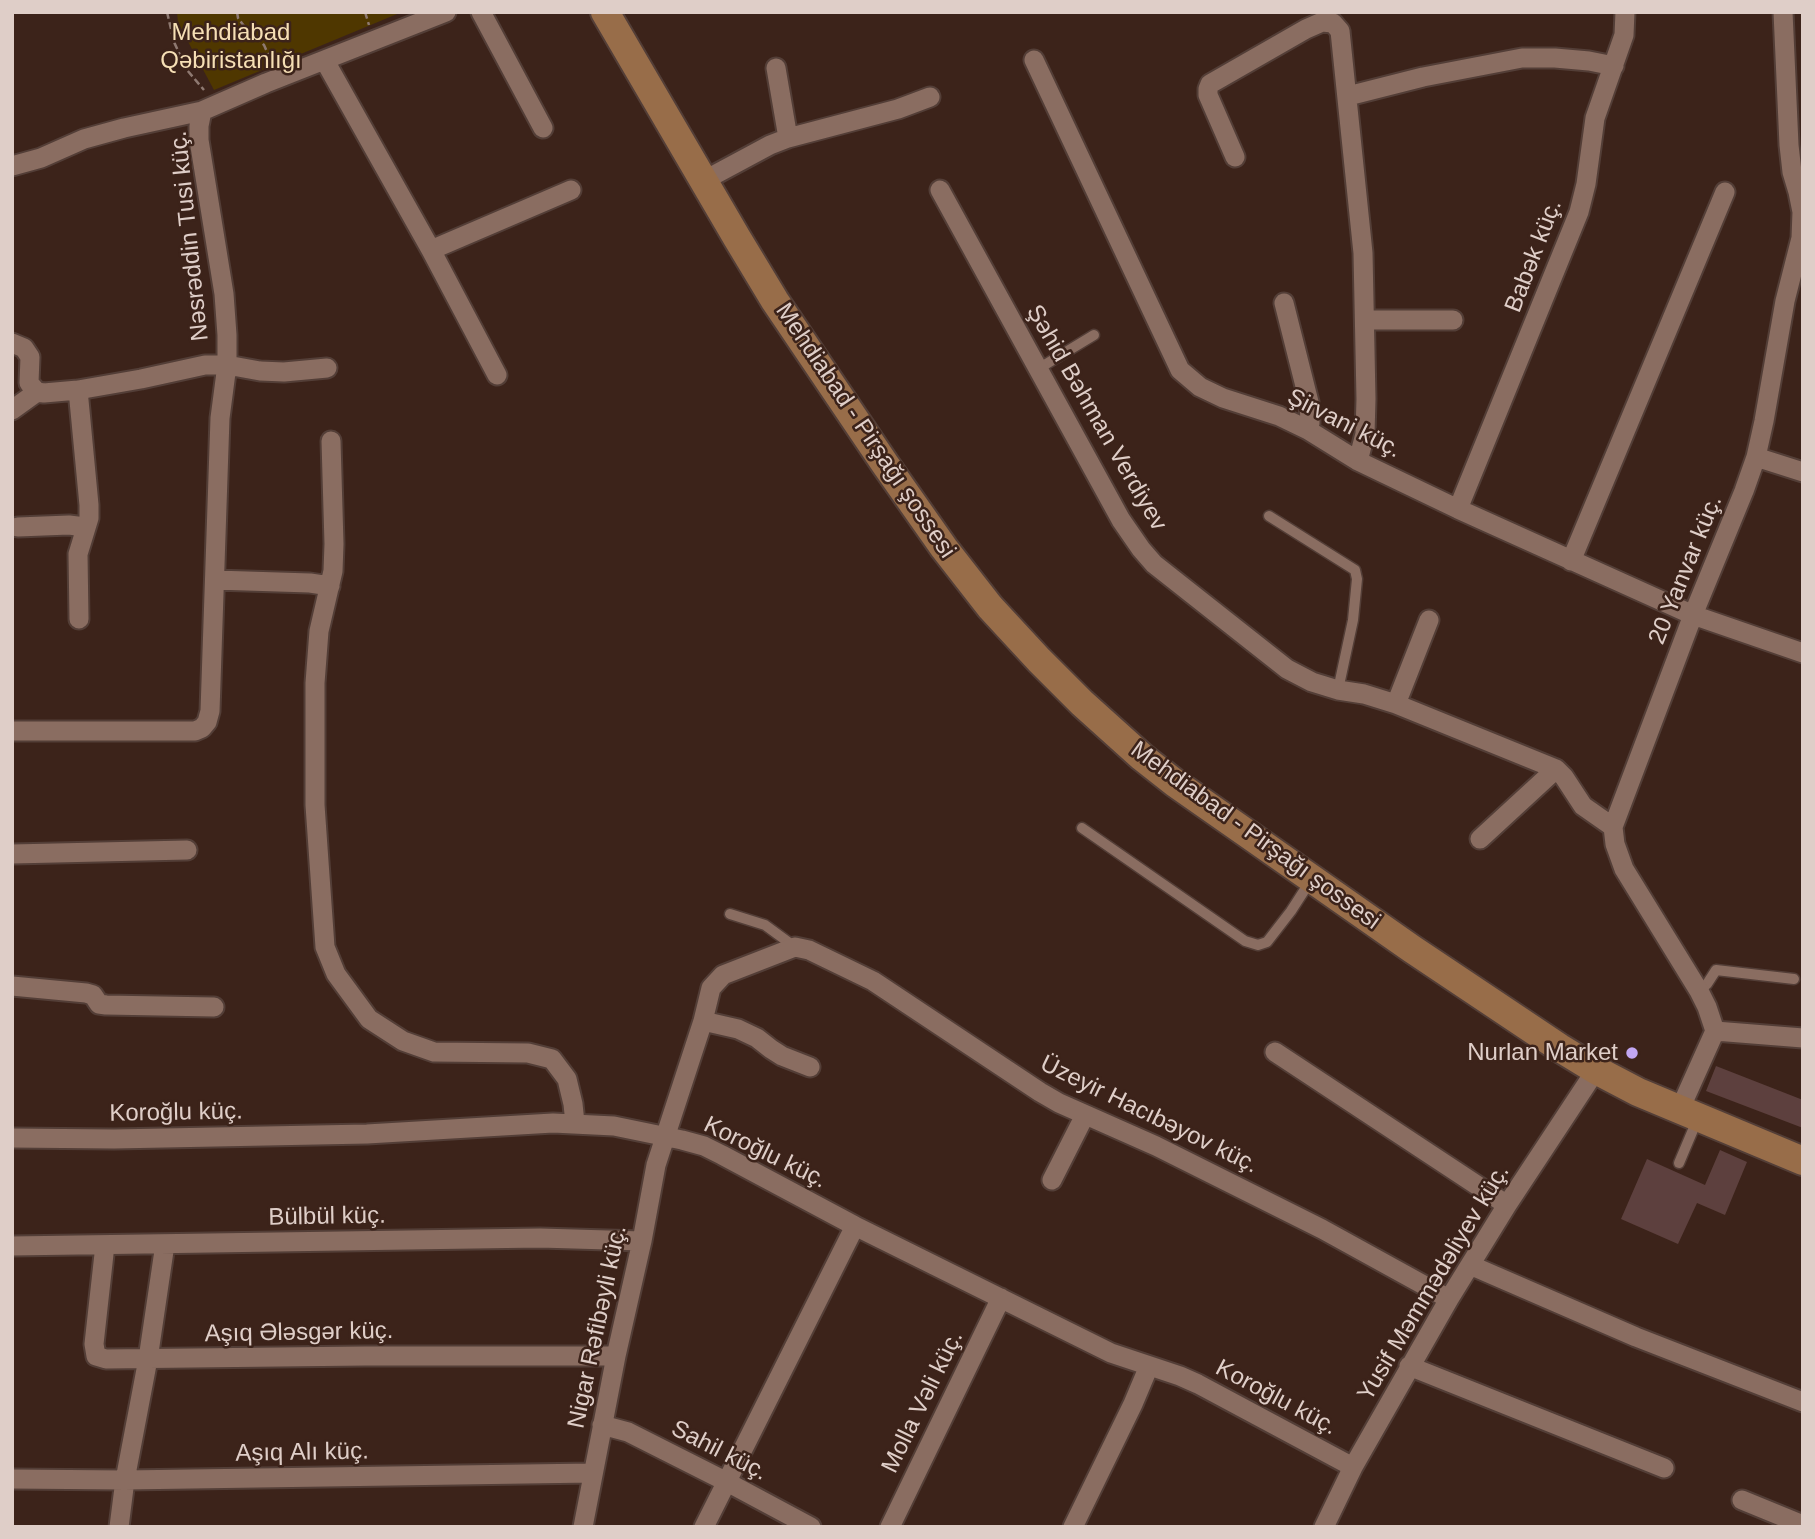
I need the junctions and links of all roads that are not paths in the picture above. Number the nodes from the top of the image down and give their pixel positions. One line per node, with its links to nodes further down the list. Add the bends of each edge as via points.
1 (446, 12): 7 (street, Nəsrəddin Tusi küç.)
2 (481, 12): 13 (street)
3 (605, 12): 17 (main road, Mehdiabad - Pirşağı şossesi)
4 (1625, 12): 8 (street, Babək küç., via 1624,35)
5 (1783, 12): 20 (street, 20 Yanvar küç., via 1789,145 1792,172)
6 (1034, 60): 36 (street, Şirvani küç., via 1180,370 1223,398)
7 (325, 61): 12 (street, Nəsrəddin Tusi küç.); 22 (street)
8 (1614, 66): 10 (street, via 1521,58); 41 (street, Babək küç., via 1595,118 1579,212)
9 (776, 68): 14 (street)
10 (1348, 96): 15 (street, via 1340,31 1333,23 1322,22 1306,29 1210,84 1208,95); 25 (street)
11 (930, 97): 14 (street)
12 (210, 107): 16 (street, via 84,139); 29 (street, Nəsrəddin Tusi küç., via 199,126 199,140 225,294)
13 (543, 128)
14 (788, 138): 17 (street)
15 (1235, 157)
16 (12, 166)
17 (703, 181): 61 (main road, Mehdiabad - Pirşağı şossesi, via 821,370 944,548 998,615 1082,703 1142,757)
18 (571, 190): 22 (street)
19 (940, 190): 31 (street, Şəhid Bəhman Verdiyev)
20 (1801, 191): 24 (street, 20 Yanvar küç.)
21 (1725, 192): 45 (street)
22 (431, 250): 32 (street)
23 (1284, 303): 36 (street, via 1309,402)
24 (1794, 303): 38 (street, 20 Yanvar küç.)
25 (1365, 320): 26 (street); 39 (street, via 1365,433)
26 (1452, 320)
27 (1094, 335): 31 (lane)
28 (12, 343): 34 (street, via 30,357 29,383)
29 (227, 365): 30 (street, via 284,372); 33 (street, Nəsrəddin Tusi küç., via 205,365); 46 (street, via 220,418)
30 (327, 368)
31 (1038, 369): 52 (street, Şəhid Bəhman Verdiyev, via 1121,520 1154,564 1287,668)
32 (497, 375)
33 (78, 390): 34 (street, Nəsrəddin Tusi küç.); 44 (street, via 89,505)
34 (37, 391): 35 (street)
35 (12, 411)
36 (1308, 430): 39 (street, Şirvani küç.)
37 (331, 441): 47 (street, via 334,544)
38 (1756, 457): 40 (street); 48 (street, 20 Yanvar küç.)
39 (1358, 461): 41 (street, Şirvani küç.)
40 (1803, 472)
41 (1458, 509): 45 (street, Şirvani küç.)
42 (1269, 516): 52 (lane, via 1355,570 1353,620)
43 (18, 527): 44 (street)
44 (86, 527): 49 (street, via 78,554)
45 (1571, 561): 48 (street, Şirvani küç.)
46 (215, 580): 47 (street); 54 (street, via 209,711 202,728)
47 (330, 586): 76 (street, via 315,661 315,805 325,947 336,974 369,1019 403,1041 434,1052 528,1053 552,1059 567,1079)
48 (1693, 615): 51 (street, Şirvani küç.); 56 (street, 20 Yanvar küç.)
49 (79, 619)
50 (1429, 620): 53 (street)
51 (1803, 653)
52 (1338, 690): 53 (street, Şəhid Bəhman Verdiyev)
53 (1396, 704): 55 (street, Şəhid Bəhman Verdiyev)
54 (12, 731)
55 (1556, 769): 56 (street, via 1583,806); 58 (street)
56 (1613, 827): 66 (street, via 1624,869)
57 (1082, 828): 61 (lane, via 1245,941 1258,944 1266,942)
58 (1480, 839)
59 (187, 850): 60 (street)
60 (12, 854)
61 (1311, 879): 73 (main road, Mehdiabad - Pirşağı şossesi)
62 (730, 914): 63 (lane, via 765,925)
63 (795, 947): 68 (street, Nigar Rəfibəyli küç., via 723,975 711,988); 75 (street, Üzeyir Hacıbəyov küç., via 873,981 1040,1092)
64 (1794, 979): 66 (lane, via 1716,970)
65 (12, 986): 67 (street, via 86,993 106,1005)
66 (1699, 991): 69 (street)
67 (214, 1007)
68 (703, 1021): 72 (street, via 738,1029); 77 (street, Nigar Rəfibəyli küç.)
69 (1715, 1031): 70 (street); 74 (street)
70 (1803, 1038)
71 (1275, 1052): 82 (street)
72 (810, 1067)
73 (1596, 1070): 74 (main road, Mehdiabad - Pirşağı şossesi); 82 (street, Yusif Məmmədəliyev küç.)
74 (1689, 1113): 79 (main road, Mehdiabad - Pirşağı şossesi); 80 (lane)
75 (1084, 1115): 81 (street); 90 (street, Üzeyir Hacıbəyov küç., via 1322,1228)
76 (575, 1123): 77 (street, Koroğlu küç.); 78 (street, Koroğlu küç., via 367,1134)
77 (665, 1137): 83 (street, Koroğlu küç., via 704,1146); 84 (street, Nigar Rəfibəyli küç.)
78 (12, 1138)
79 (1803, 1161)
80 (1679, 1163)
81 (1052, 1180)
82 (1507, 1205): 88 (street, Yusif Məmmədəliyev küç.)
83 (855, 1226): 89 (street, Koroğlu küç.); 102 (street)
84 (642, 1241): 85 (street, Bülbül küç., via 540,1238); 91 (street, Nigar Rəfibəyli küç.)
85 (165, 1244): 86 (street, Bülbül küç.); 92 (street)
86 (105, 1245): 87 (street, Bülbül küç.); 92 (street, Aşıq Ələsgər küç., via 96,1356)
87 (12, 1246)
88 (1470, 1265): 90 (street, Yusif Məmmədəliyev küç.); 95 (street)
89 (1000, 1298): 93 (street, Koroğlu küç., via 1111,1353); 109 (street, Molla Vəli küç.)
90 (1449, 1299): 94 (street, Yusif Məmmədəliyev küç.)
91 (615, 1356): 92 (street, Aşıq Ələsgər küç.); 96 (street, Nigar Rəfibəyli küç.)
92 (148, 1359): 101 (street)
93 (1149, 1366): 97 (street, Koroğlu küç., via 1198,1384); 110 (street)
94 (1409, 1366): 97 (street, Yusif Məmmədəliyev küç.); 98 (street)
95 (1803, 1402)
96 (603, 1425): 99 (street, Nigar Rəfibəyli küç.); 102 (street, Sahil küç., via 628,1432)
97 (1353, 1467): 111 (street, Yusif Məmmədəliyev küç.)
98 (1664, 1468)
99 (592, 1473): 101 (street, Aşıq Alı küç.); 106 (street, Nigar Rəfibəyli küç.)
100 (12, 1479): 101 (street, Aşıq Alı küç.)
101 (125, 1480): 105 (street)
102 (727, 1482): 107 (street); 108 (street, Sahil küç.)
103 (1742, 1500): 104 (street)
104 (1803, 1525)
105 (119, 1527)
106 (583, 1527)
107 (704, 1527)
108 (811, 1527)
109 (890, 1527)
110 (1073, 1527)
111 (1324, 1527)

